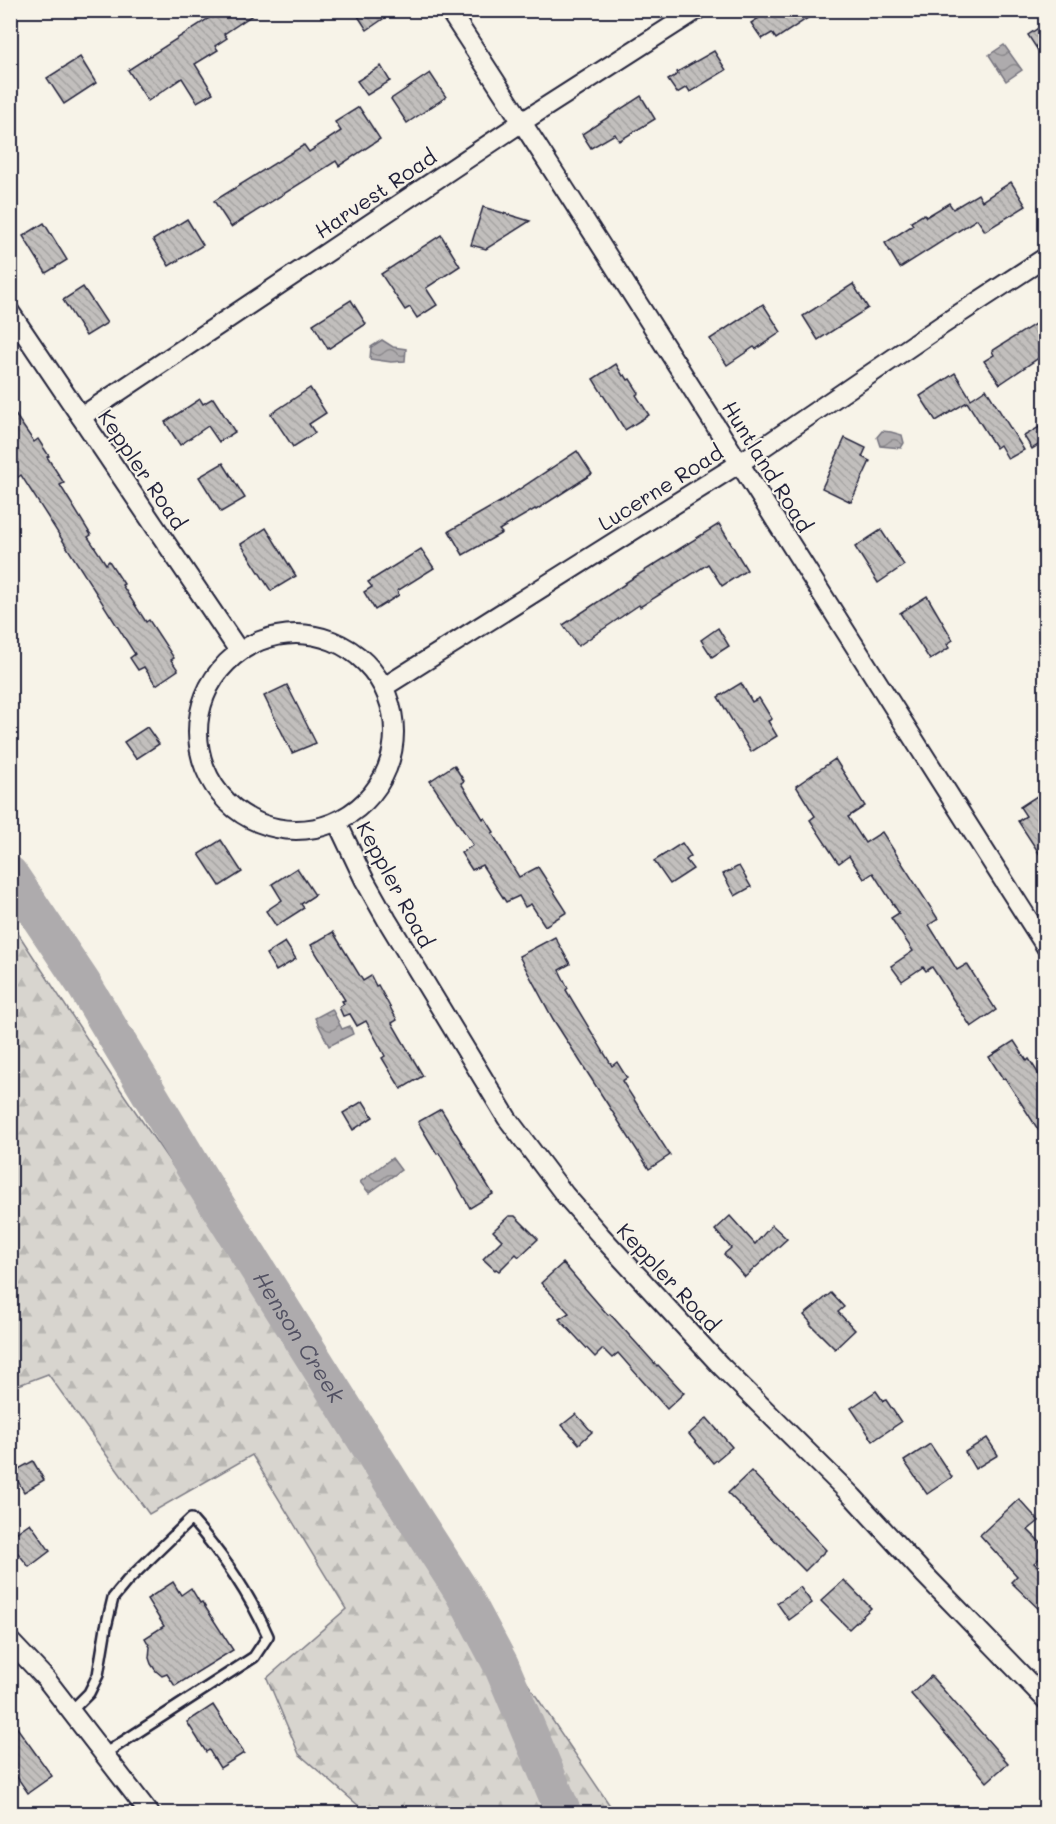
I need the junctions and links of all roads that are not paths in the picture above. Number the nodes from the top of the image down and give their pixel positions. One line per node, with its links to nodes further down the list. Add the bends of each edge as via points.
1 (449, 10): 3 (street, Huntland Road)
2 (697, 10): 3 (street, Harvest Road)
3 (522, 122): 6 (street, Harvest Road); 7 (street, Huntland Road)
4 (1046, 257): 7 (street, Lucerne Road)
5 (10, 312): 6 (street, Keppler Road)
6 (81, 417): 8 (street, Keppler Road)
7 (740, 463): 9 (street, Lucerne Road); 11 (street, Huntland Road)
8 (239, 651): 9 (street, Keppler Road, via 261,639 308,634 353,651); 10 (street, Keppler Road, via 210,684 198,717 198,744 204,770 236,811 259,824 285,830 312,830)
9 (384, 687): 10 (street, Keppler Road, via 393,712 389,764 361,809)
10 (338, 824): 13 (street, Keppler Road, via 381,910 507,1118 565,1195 720,1365 853,1497)
11 (1046, 947)
12 (10, 1641): 14 (street)
13 (1046, 1700)
14 (71, 1711): 15 (street); 15 (lane, via 98,1675 113,1598 191,1519 215,1545 258,1612 268,1636 254,1657)
15 (104, 1754): 16 (street)
16 (150, 1814)

